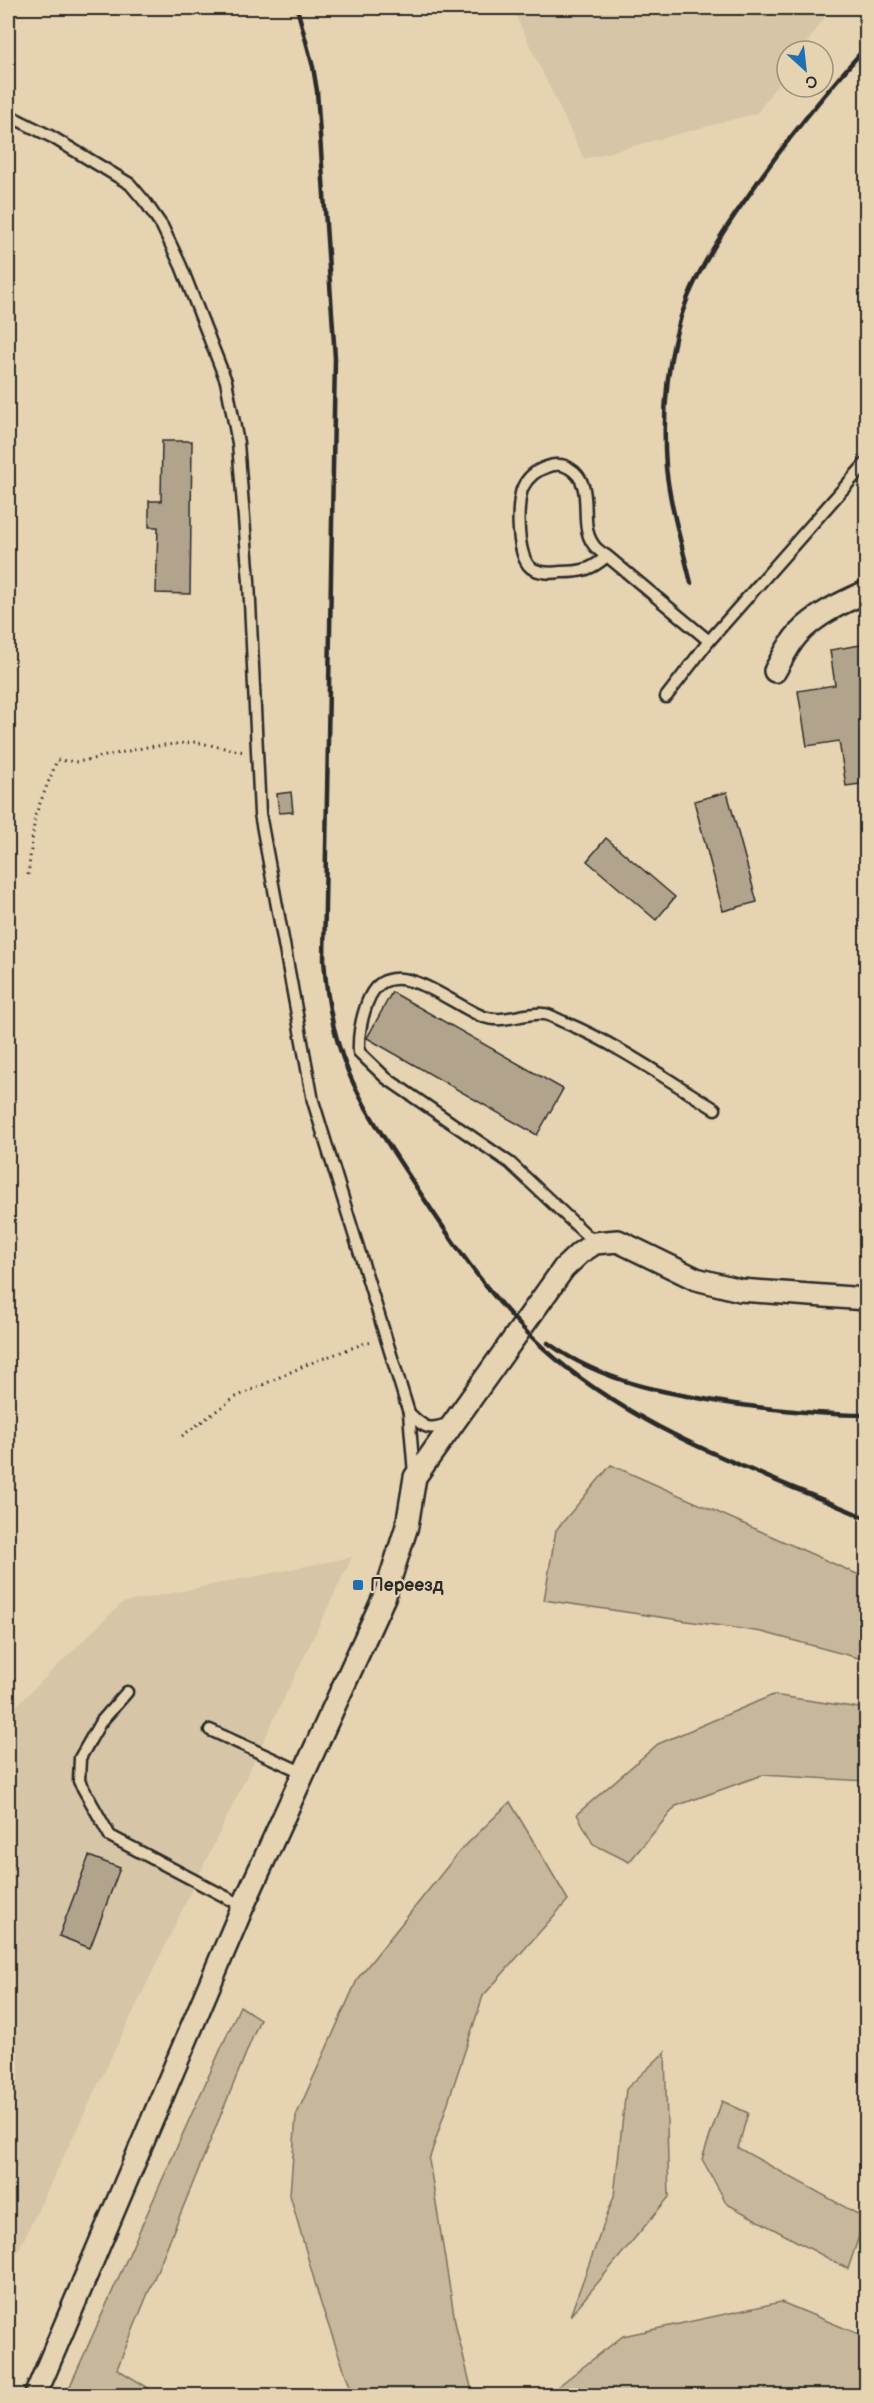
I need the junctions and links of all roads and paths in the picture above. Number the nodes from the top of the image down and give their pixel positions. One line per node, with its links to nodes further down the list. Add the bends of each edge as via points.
1 (8, 115): 8 (lane, via 130,184 162,226 204,320 226,381 238,443 249,581)
2 (867, 463): 5 (lane)
3 (607, 556): 3 (lane, via 593,545 589,536 585,493 570,468 545,467 527,480 518,510 527,564 551,573 588,570); 5 (lane)
4 (867, 592): 6 (street, via 814,618 796,636)
5 (709, 641): 7 (lane)
6 (775, 671)
7 (666, 697)
8 (256, 754): 9 (path, via 195,742 147,747 78,762 57,760 35,816); 13 (lane, via 260,814 312,1101)
9 (28, 875)
10 (715, 1109): 11 (lane, via 592,1034 544,1014 485,1018 407,978 380,983 370,995 362,1017 359,1052 386,1078 510,1163)
11 (595, 1243): 12 (street, via 618,1241 696,1279 730,1288); 15 (street, via 564,1268)
12 (867, 1299)
13 (386, 1340): 14 (lane); 16 (path, via 308,1364 234,1398)
14 (409, 1413): 15 (lane, via 422,1426 434,1429); 17 (lane)
15 (453, 1422): 17 (street)
16 (182, 1436)
17 (414, 1477): 20 (street, via 407,1526 385,1595)
18 (127, 1692): 21 (lane, via 100,1723 80,1758 79,1781 110,1836)
19 (210, 1730): 20 (lane)
20 (304, 1773): 21 (street)
21 (243, 1906): 22 (street)
22 (34, 2396)

